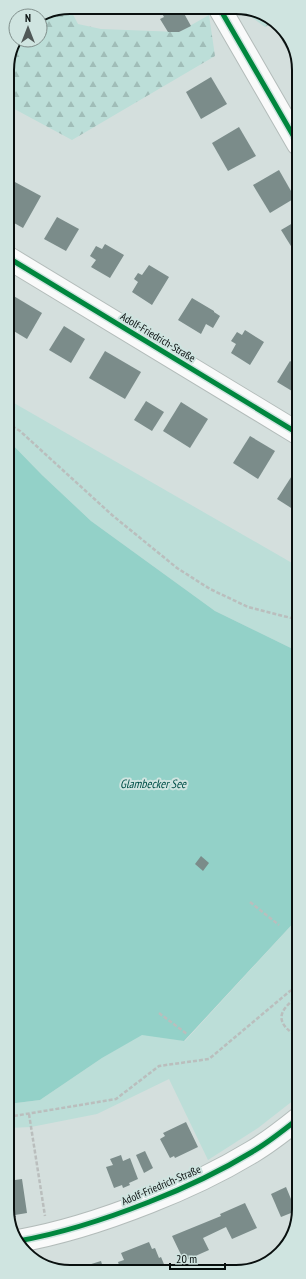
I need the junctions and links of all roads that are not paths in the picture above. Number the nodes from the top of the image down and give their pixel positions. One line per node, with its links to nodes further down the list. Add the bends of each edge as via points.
1 (223, 14): 2 (street)
2 (292, 134)
3 (14, 261): 4 (street, Adolf-Friedrich-Straße)
4 (292, 430)
5 (292, 1123): 6 (street, Adolf-Friedrich-Straße, via 253,1152 184,1188 83,1226)
6 (23, 1240)

